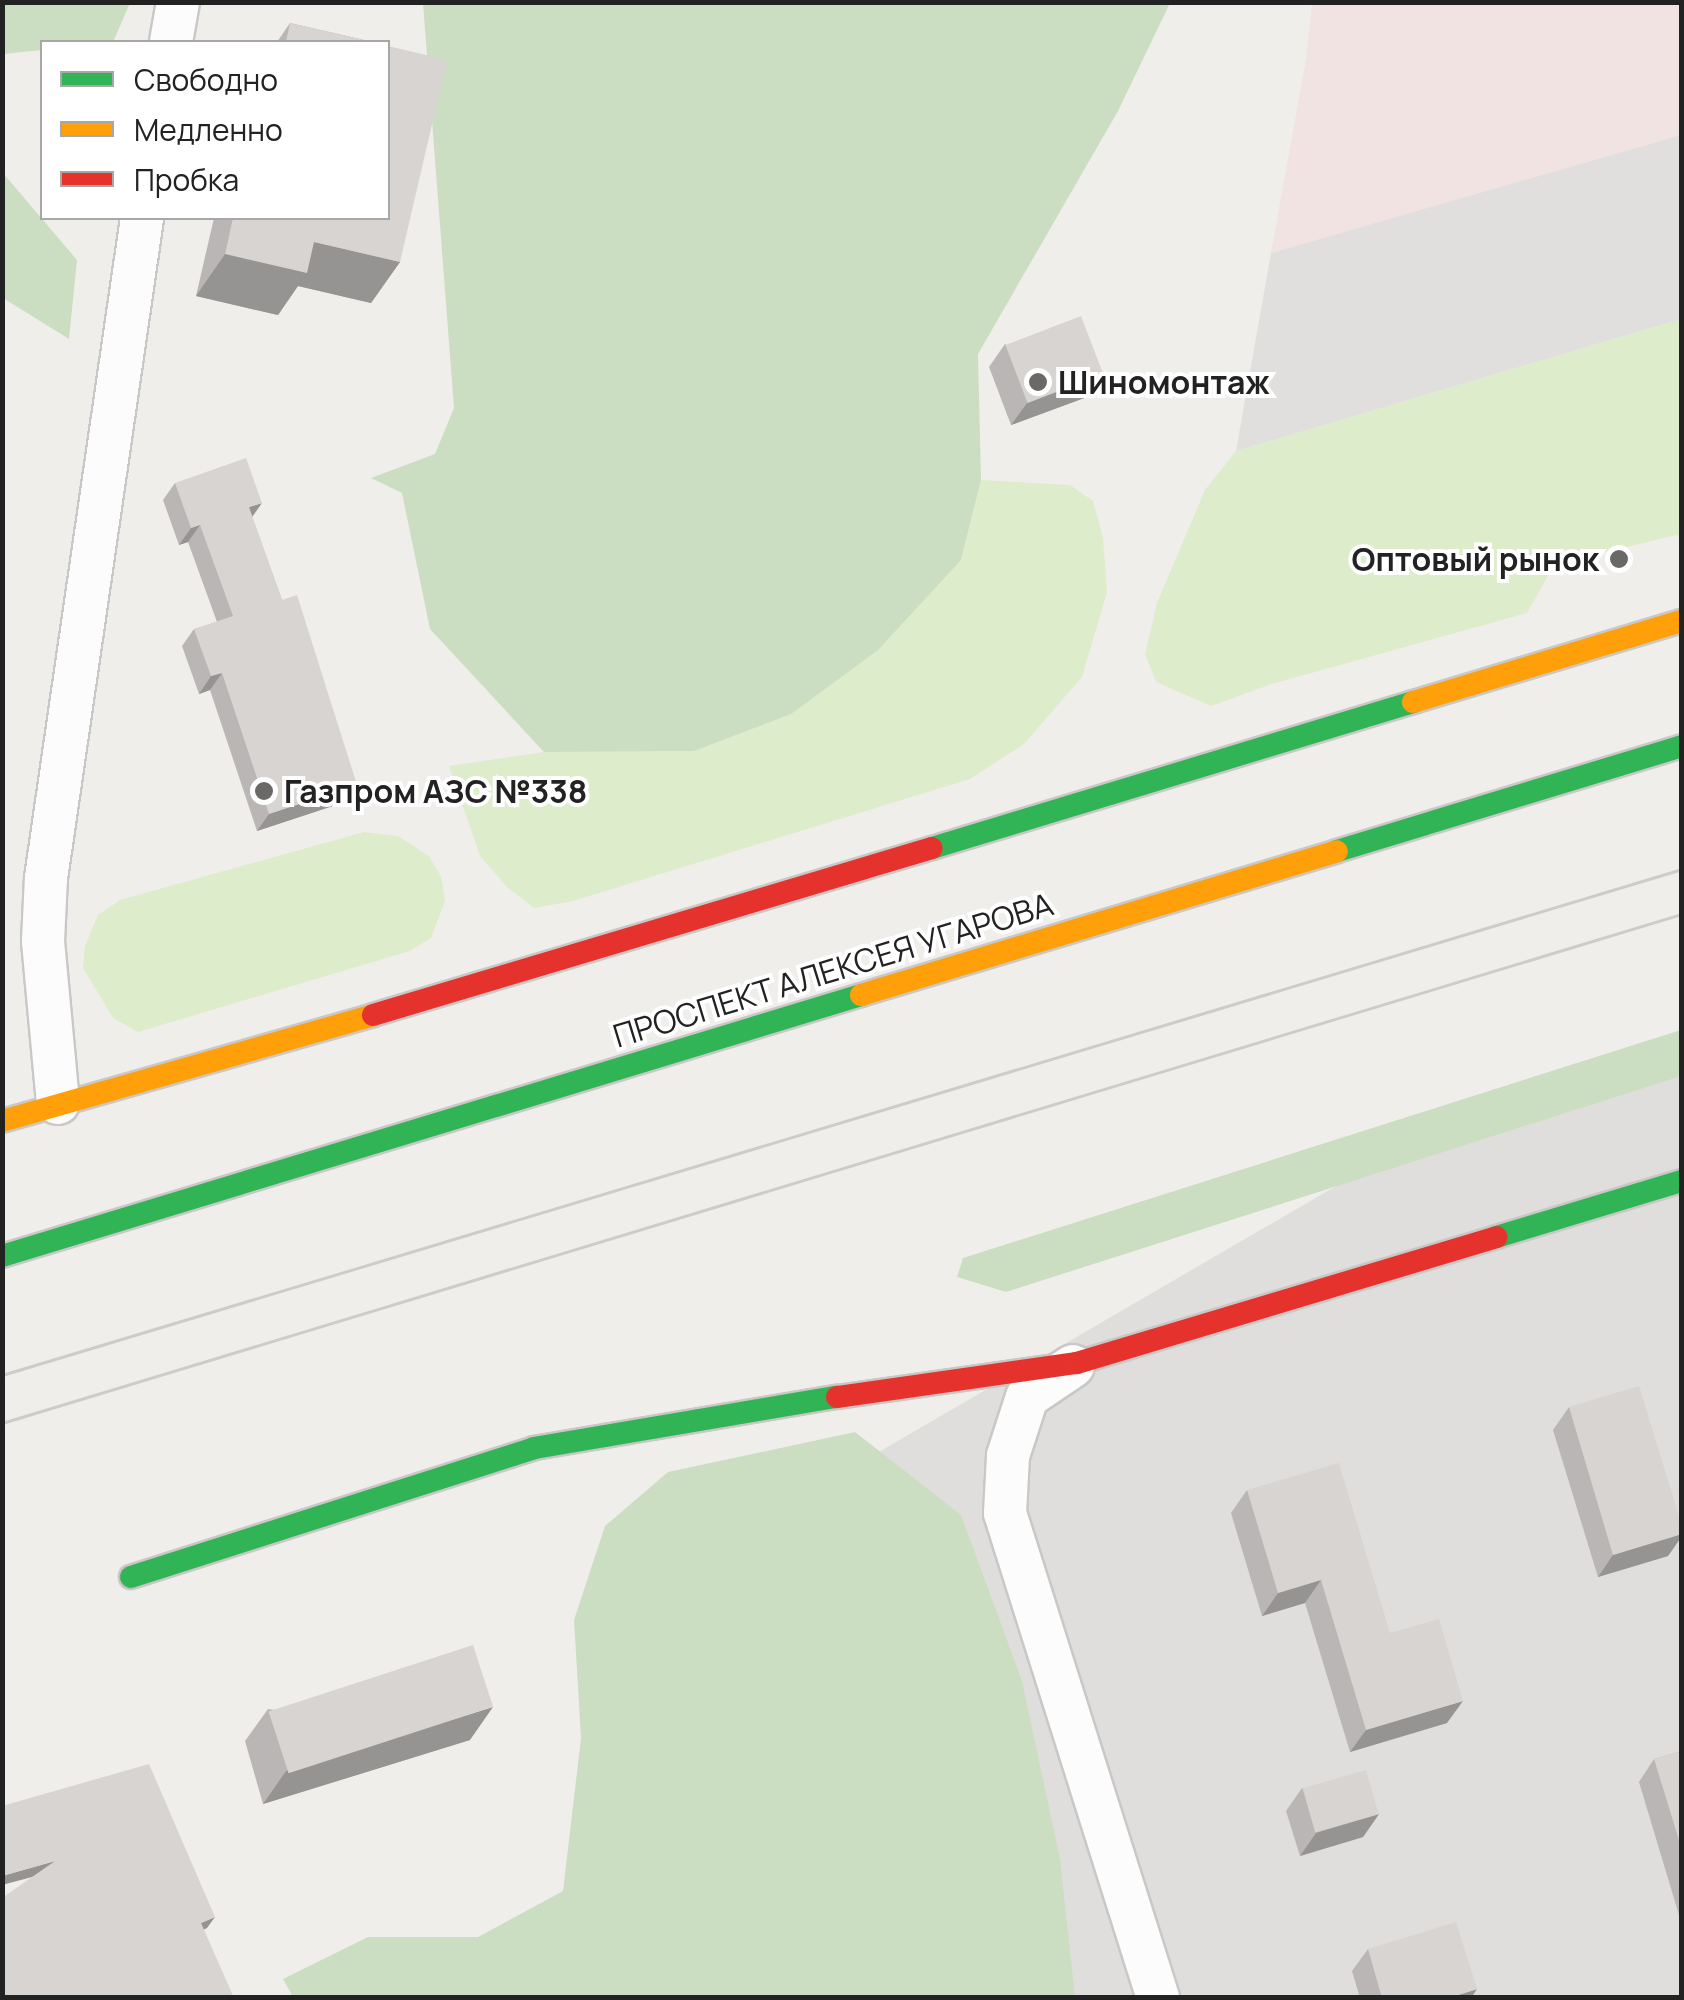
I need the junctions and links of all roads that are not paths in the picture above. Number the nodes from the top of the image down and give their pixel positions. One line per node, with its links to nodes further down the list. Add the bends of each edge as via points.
1 (178, 2): 2 (street)
2 (171, 40)
3 (142, 220): 6 (street, via 46,878 43,941)
4 (1682, 621): 6 (main road, via 500,978)
5 (1682, 746): 9 (main road, ПРОСПЕКТ АЛЕКСЕЯ УГАРОВА)
6 (58, 1103): 7 (main road)
7 (2, 1121)
8 (1682, 1181): 10 (main road)
9 (2, 1256)
10 (1077, 1363): 11 (main road, via 534,1448); 12 (street, via 1027,1398 1008,1456 1005,1513)
11 (131, 1577)
12 (1158, 1998)

